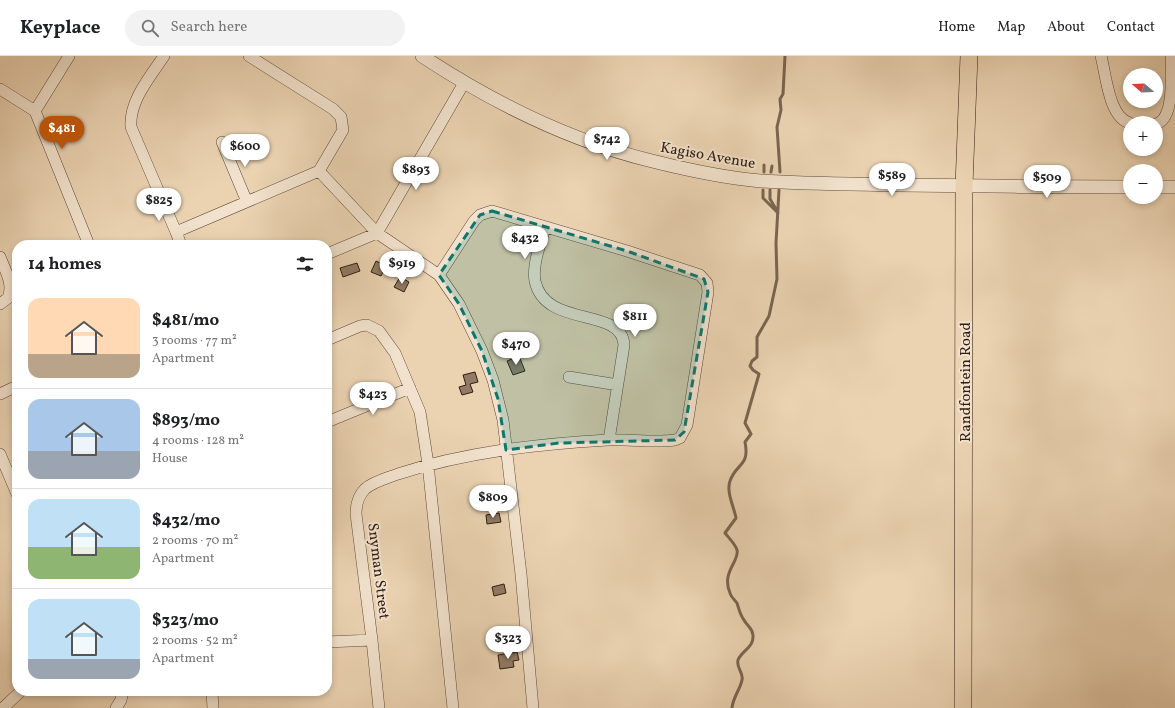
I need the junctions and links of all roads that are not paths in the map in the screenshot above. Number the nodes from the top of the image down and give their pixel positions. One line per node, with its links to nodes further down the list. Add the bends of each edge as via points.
1 (68, 56): 10 (street)
2 (164, 56): 21 (street, via 134,104 130,116 131,127)
3 (249, 56): 14 (street, via 333,109 341,117 343,130)
4 (422, 56): 8 (street, Kagiso Avenue)
5 (969, 56): 15 (main road, Randfontein Road)
6 (1101, 56): 11 (street, via 1113,107)
7 (1171, 56): 12 (street, via 1170,108)
8 (464, 83): 15 (street, Kagiso Avenue, via 536,121 594,143 651,161 707,173 760,180); 22 (street)
9 (0, 89): 10 (street)
10 (35, 110): 23 (street)
11 (1123, 120)
12 (1163, 120)
13 (222, 142): 19 (street)
14 (319, 171): 19 (street); 22 (street)
15 (964, 186): 16 (street, Kagiso Avenue); 52 (main road, Randfontein Road)
16 (1123, 187)
17 (1163, 187): 18 (street)
18 (1175, 187)
19 (247, 202): 21 (street)
20 (545, 227): 27 (street, via 498,212 486,212 474,221); 31 (street, via 534,271 540,292 545,301 554,307 619,330 624,345); 36 (street, Snyman Street, via 694,273 707,283 708,292 684,432 680,438 674,440)
21 (176, 232): 24 (street)
22 (377, 234): 25 (street); 27 (street)
23 (87, 240)
24 (179, 240)
25 (332, 252)
26 (0, 257): 28 (street, via 10,288 8,298)
27 (439, 274): 37 (street, via 460,304 482,351 498,399)
28 (0, 304)
29 (332, 338): 33 (street, via 360,326 367,325 379,331 395,353)
30 (569, 377): 31 (street)
31 (618, 385): 36 (street)
32 (12, 388): 34 (street)
33 (410, 388): 35 (street); 39 (street, via 420,412)
34 (0, 394)
35 (332, 420)
36 (610, 440): 37 (street, Snyman Street)
37 (506, 450): 39 (street, Snyman Street); 51 (street, via 522,574)
38 (0, 454): 40 (street)
39 (428, 464): 41 (street, Snyman Street, via 374,484 366,489 358,500 356,514); 50 (street)
40 (12, 471)
41 (372, 640): 42 (street, Snyman Street); 49 (street)
42 (332, 642)
43 (16, 696): 46 (street)
44 (122, 696): 47 (street)
45 (212, 696): 48 (street)
46 (3, 708)
47 (116, 708)
48 (213, 708)
49 (379, 708)
50 (453, 708)
51 (533, 708)
52 (963, 708)

